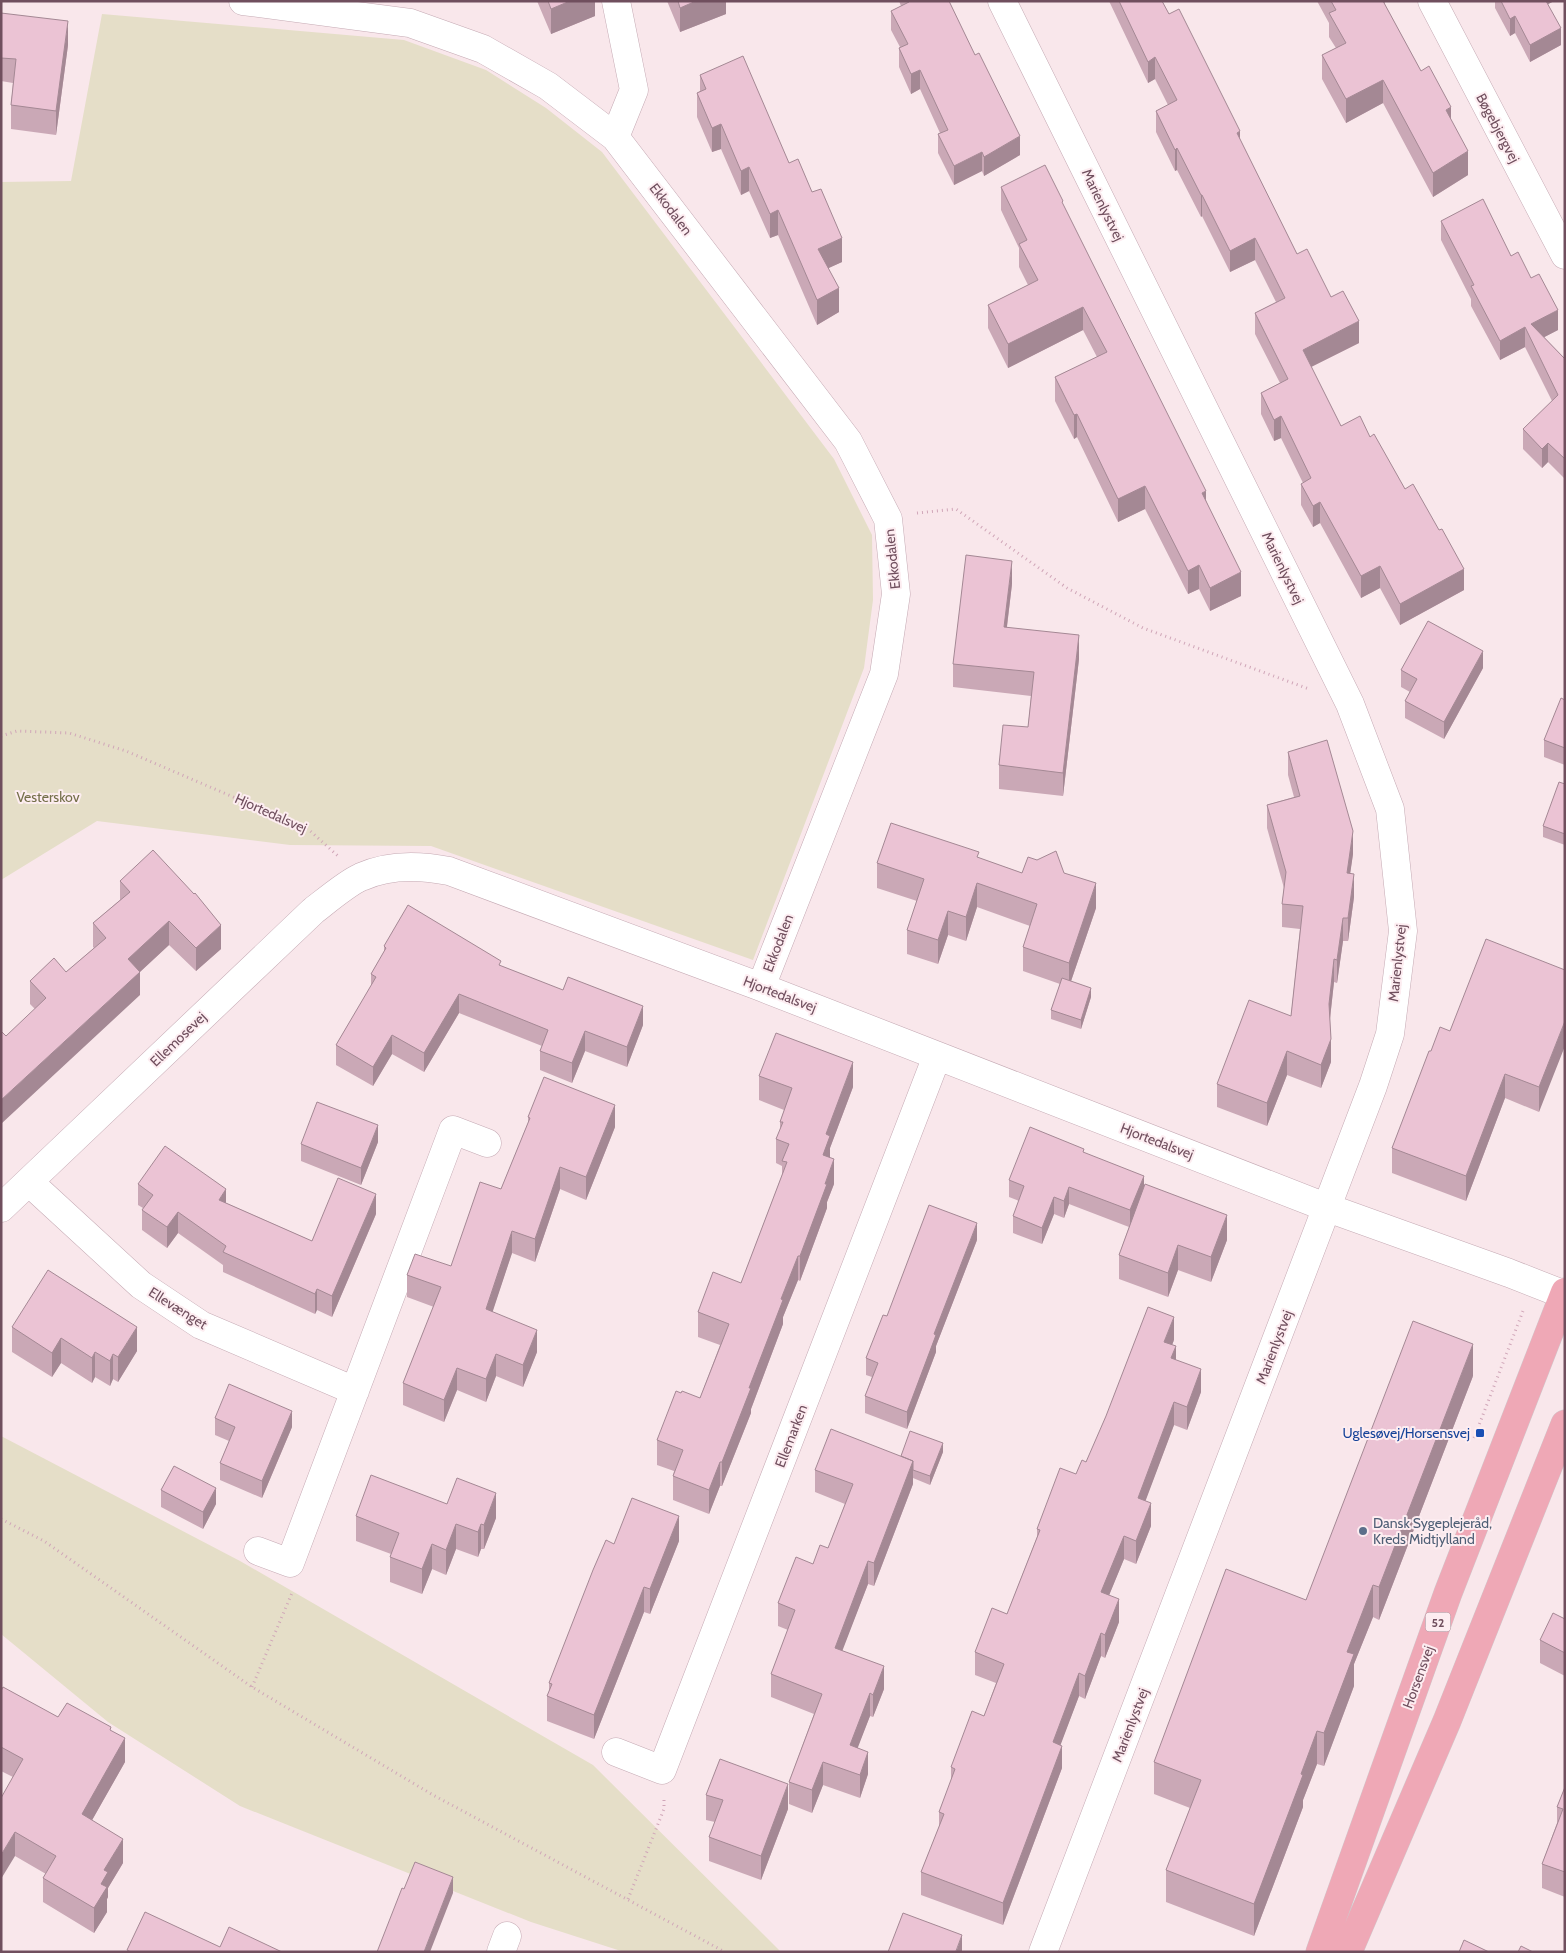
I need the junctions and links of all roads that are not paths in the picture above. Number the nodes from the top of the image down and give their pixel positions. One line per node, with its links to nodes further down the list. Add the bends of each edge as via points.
1 (243, 1): 5 (street, Ekkodalen, via 410,23 483,49 548,86)
2 (616, 1): 5 (street, via 634,90)
3 (1002, 1): 13 (street, Marienlystvej, via 1350,704 1390,809 1404,931 1390,1034)
4 (1432, 1): 6 (street, Bøgebjergvej)
5 (615, 136): 8 (street, Ekkodalen, via 848,441 888,519 896,594 884,674)
6 (1565, 255)
7 (360, 877): 8 (street, Hjortedalsvej, via 395,867 423,866 449,871); 11 (street, Ellemosevej, via 313,911)
8 (761, 987): 9 (street, Hjortedalsvej)
9 (937, 1056): 13 (street, Hjortedalsvej); 18 (street, Ellemarken, via 662,1770)
10 (487, 1142): 15 (street, via 453,1130)
11 (29, 1182): 12 (street, Ellemosevej); 15 (street, Ellevænget, via 140,1285 201,1325)
12 (1, 1208)
13 (1328, 1208): 14 (street, Hjortedalsvej); 19 (street, Marienlystvej)
14 (1564, 1294): 20 (main road, Horsensvej / 52, via 1448,1593)
15 (355, 1391): 17 (street, via 290,1563)
16 (1565, 1424): 21 (main road, via 1447,1721)
17 (258, 1551)
18 (616, 1752)
19 (1043, 1952)
20 (1320, 1952)
21 (1348, 1952)

